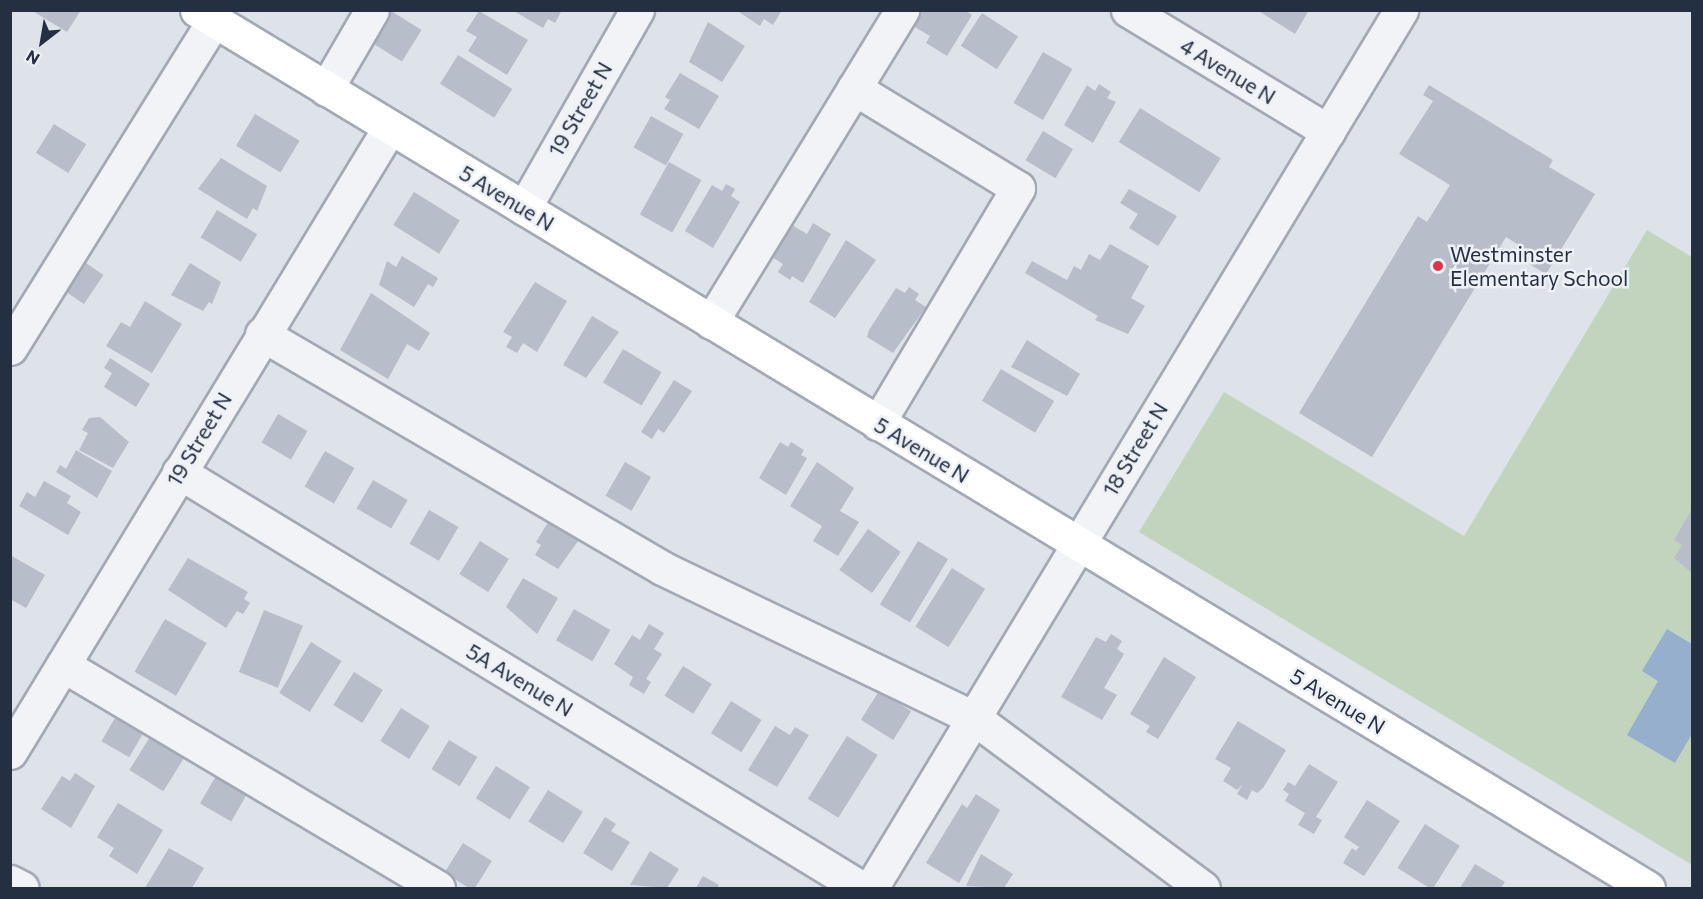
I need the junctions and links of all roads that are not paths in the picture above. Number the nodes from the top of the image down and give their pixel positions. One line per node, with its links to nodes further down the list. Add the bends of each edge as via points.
1 (372, 10): 8 (street)
2 (637, 10): 11 (street, 19 Street N)
3 (902, 10): 7 (street)
4 (1128, 10): 10 (street, 4 Avenue N)
5 (1401, 10): 10 (street, 18 Street N)
6 (205, 15): 8 (main road, 5 Avenue N); 14 (street)
7 (854, 88): 12 (street); 15 (street, via 1018,188)
8 (326, 89): 9 (main road, 5 Avenue N)
9 (390, 127): 11 (main road, 5 Avenue N); 13 (street, 19 Street N)
10 (1328, 131): 17 (street, 18 Street N)
11 (524, 208): 12 (main road, 5 Avenue N)
12 (711, 322): 15 (main road, 5 Avenue N)
13 (262, 334): 16 (street, 19 Street N); 19 (street, via 662,568)
14 (10, 348)
15 (878, 423): 17 (main road, 5 Avenue N)
16 (179, 472): 18 (street, 19 Street N); 24 (street, 5A Avenue N)
17 (1079, 544): 19 (street, 18 Street N); 27 (main road, 5 Avenue N)
18 (63, 665): 20 (street, 19 Street N); 23 (street)
19 (974, 718): 25 (street, 18 Street N); 26 (street)
20 (10, 752)
21 (10, 882): 22 (street)
22 (22, 888)
23 (438, 888)
24 (861, 888)
25 (871, 888)
26 (1203, 888)
27 (1648, 888)

